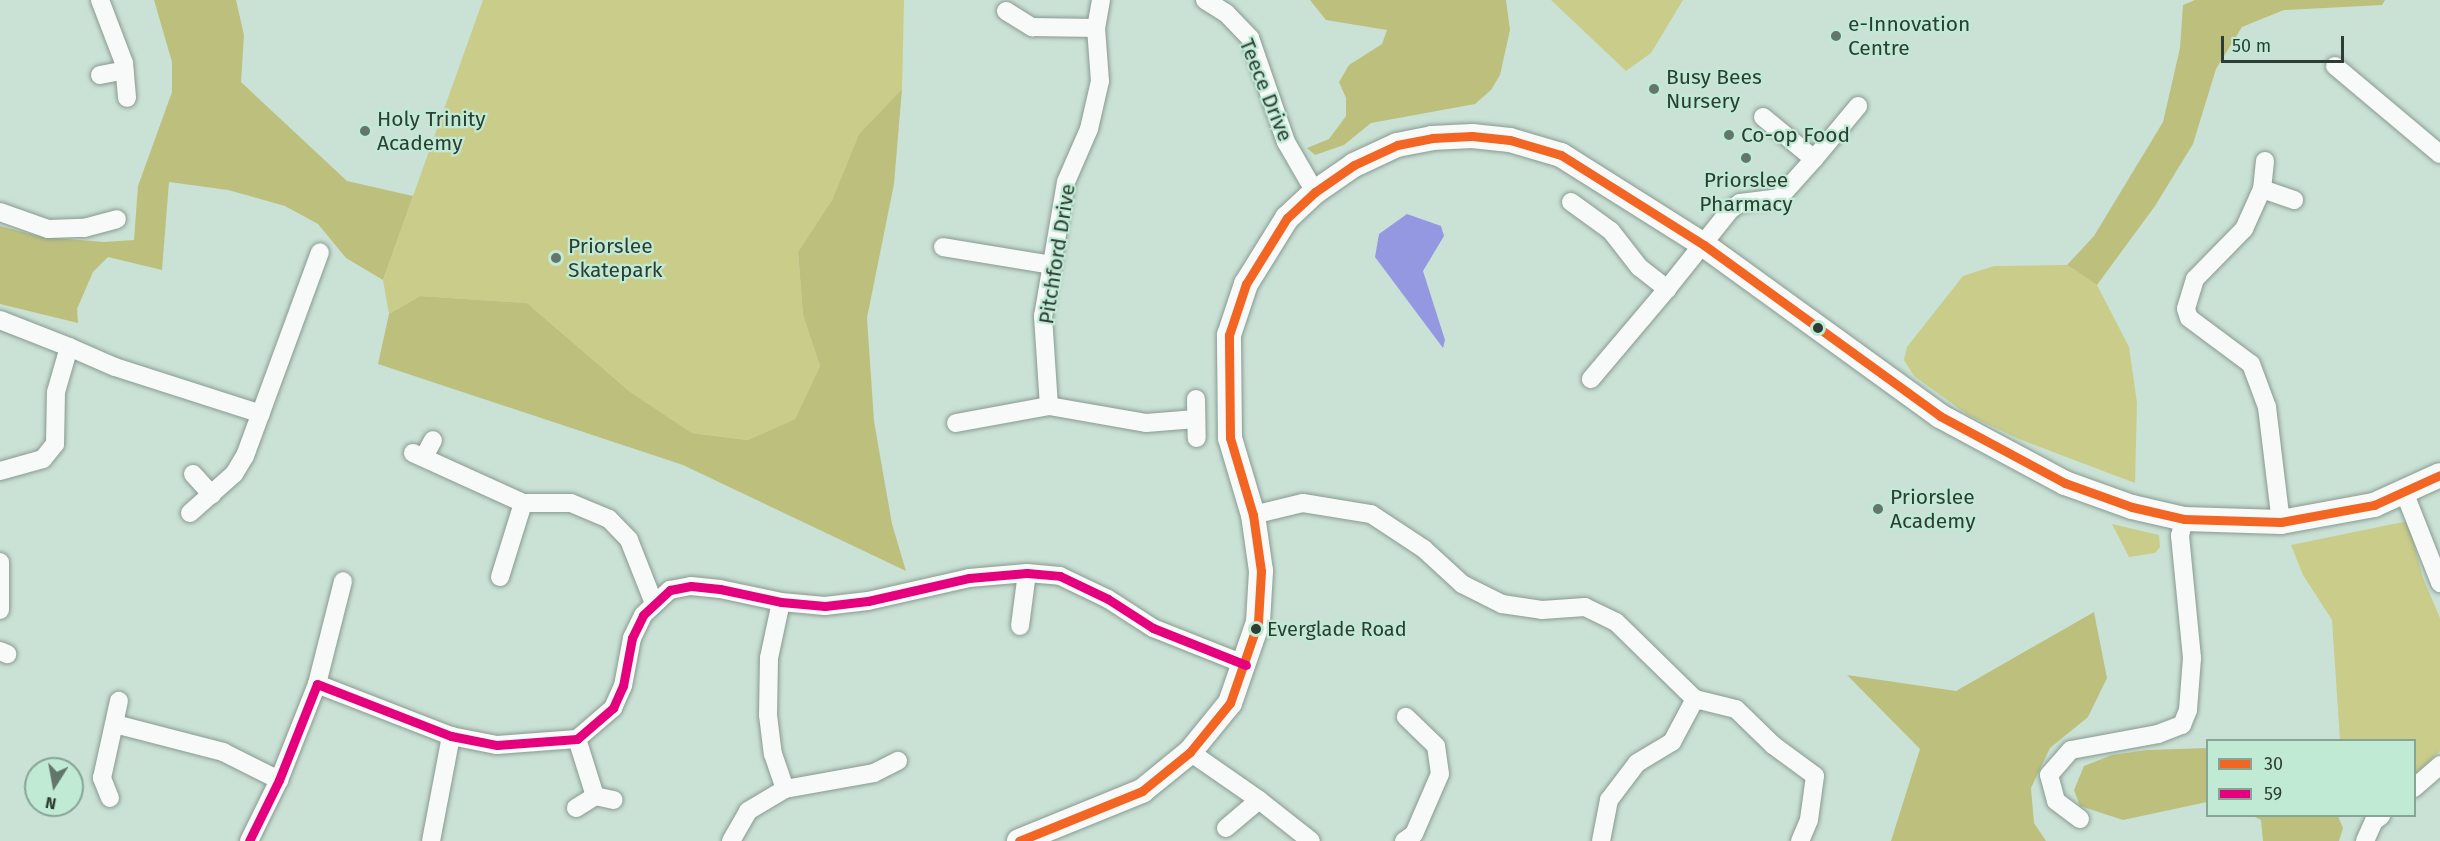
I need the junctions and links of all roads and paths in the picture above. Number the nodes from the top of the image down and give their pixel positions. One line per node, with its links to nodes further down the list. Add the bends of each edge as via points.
1 (100, 0): 7 (street)
2 (1101, 0): 5 (street, Pitchford Drive)
3 (1204, 0): 16 (street, Teece Drive, via 1226,13 1250,38 1286,142)
4 (1006, 11): 5 (street, via 1032,27)
5 (1096, 28): 24 (street, Pitchford Drive, via 1100,81 1089,129 1066,182)
6 (2335, 66): 12 (street)
7 (125, 70): 8 (street); 9 (street)
8 (100, 75)
9 (127, 98)
10 (1858, 106): 13 (street)
11 (1764, 117): 13 (street)
12 (2440, 154)
13 (1814, 159): 21 (street, via 1779,198 1740,203)
14 (2265, 161): 15 (street)
15 (2262, 189): 17 (street); 45 (street, via 2244,229 2195,279 2186,309 2189,318 2252,364 2267,407)
16 (1315, 192): 21 (street, via 1354,165 1397,145 1432,138 1510,140 1561,155); 43 (street, via 1287,218 1263,253 1246,284 1229,335 1230,438)
17 (2294, 200)
18 (1571, 202): 25 (street, via 1611,231 1639,267)
19 (0, 212): 20 (street, via 48,229 84,228)
20 (117, 219)
21 (1704, 245): 25 (street); 44 (street, via 1940,416 2001,451 2102,497)
22 (943, 247): 24 (street)
23 (320, 252): 31 (street)
24 (1052, 265): 30 (street, Pitchford Drive, via 1044,316)
25 (1667, 289): 28 (street)
26 (0, 320): 27 (street)
27 (69, 347): 31 (street, via 115,367); 36 (street, via 56,392 55,444 44,459)
28 (1591, 379)
29 (1196, 399): 32 (street)
30 (1049, 406): 32 (street, via 1146,423); 33 (street)
31 (261, 414): 40 (street, via 245,456 234,474)
32 (1196, 419): 34 (street)
33 (956, 423)
34 (1197, 438)
35 (433, 440): 41 (street, via 418,455)
36 (0, 471)
37 (193, 474): 40 (street)
38 (2440, 476): 39 (street)
39 (2405, 494): 45 (street, via 2374,505); 50 (street)
40 (212, 495): 42 (street)
41 (523, 502): 48 (street); 51 (street, via 570,503 609,519 628,540)
42 (190, 513)
43 (1253, 515): 55 (street, via 1260,581 1258,622); 57 (street, via 1304,503 1371,514 1424,549 1462,584 1502,604 1542,610 1585,607 1616,622)
44 (2184, 519): 45 (street); 75 (street, via 2180,536 2192,658 2188,710 2182,725 2158,734 2071,750 2049,775 2056,801)
45 (2281, 522)
46 (0, 562): 53 (street)
47 (1026, 573): 52 (street, via 969,578 868,601 825,606); 54 (street); 55 (street, via 1060,576 1108,599 1153,628)
48 (500, 577)
49 (344, 580): 56 (street)
50 (2440, 583)
51 (654, 601): 52 (street, via 670,590 690,586); 62 (street, via 632,638 623,686 613,708)
52 (781, 602): 68 (street, via 769,658 768,715 773,754)
53 (0, 610)
54 (1020, 626)
55 (1246, 665): 63 (street, via 1230,703)
56 (317, 684): 61 (street); 66 (street)
57 (1695, 699): 83 (street, via 1672,742 1637,763 1609,800); 84 (street, via 1736,709 1773,745 1815,776 1809,820)
58 (119, 701): 60 (street)
59 (1406, 717): 82 (street, via 1436,746 1440,774 1414,834)
60 (115, 724): 66 (street, via 223,752); 70 (street, via 102,778)
61 (450, 736): 62 (street, via 497,745); 78 (street)
62 (577, 739): 69 (street)
63 (1190, 752): 72 (street); 80 (street, via 1142,791)
64 (898, 761): 68 (street, via 874,773)
65 (2440, 765): 67 (street)
66 (279, 780): 77 (street)
67 (2416, 787)
68 (785, 789): 79 (street, via 747,811)
69 (595, 796): 71 (street); 73 (street)
70 (110, 798)
71 (614, 800)
72 (1259, 800): 76 (street); 81 (street)
73 (576, 808)
74 (2379, 817): 85 (street, via 2373,821)
75 (2080, 819)
76 (1227, 828)
77 (249, 841)
78 (431, 841)
79 (731, 841)
80 (1019, 841)
81 (1311, 841)
82 (1404, 841)
83 (1601, 841)
84 (1800, 841)
85 (2366, 841)

